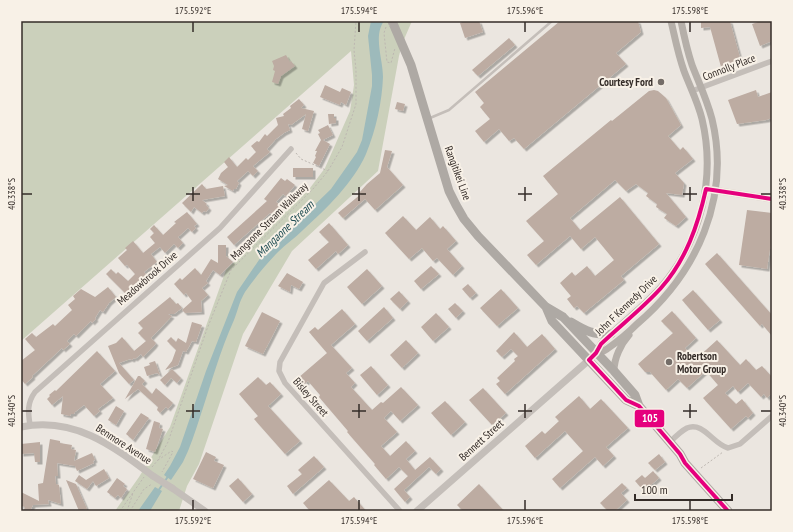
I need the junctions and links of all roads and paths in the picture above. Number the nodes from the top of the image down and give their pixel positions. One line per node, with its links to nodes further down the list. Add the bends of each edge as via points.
1 (356, 21): 12 (path, Mangaone Stream Walkway, via 356,104 342,147)
2 (552, 21): 10 (lane, via 449,110)
3 (672, 21): 9 (main road, John F Kennedy Drive, via 679,56)
4 (681, 21): 8 (main road, John F Kennedy Drive, via 686,47)
5 (391, 25): 6 (path, via 384,33 389,63); 10 (highway, Rangitikei Line, via 411,65)
6 (396, 45)
7 (772, 61): 8 (street, Connolly Place)
8 (702, 88): 9 (street, Connolly Place); 14 (main road, John F Kennedy Drive, via 715,138)
9 (692, 91): 13 (main road, John F Kennedy Drive, via 706,138)
10 (428, 119): 19 (highway, Rangitikei Line, via 449,191 464,219 493,254)
11 (292, 149): 12 (path, via 301,159); 28 (street, Meadowbrook Drive, via 220,228 35,392 28,406)
12 (328, 171): 33 (path, Mangaone Stream Walkway, via 231,270 207,328 168,442)
13 (706, 189): 14 (street); 17 (main road, John F Kennedy Drive, via 698,223 683,257)
14 (715, 191): 15 (street); 18 (main road, John F Kennedy Drive, via 708,222 694,257)
15 (772, 199)
16 (365, 252): 38 (street, Bisley Street, via 324,283 280,362 279,371 285,383)
17 (650, 298): 18 (main road); 22 (main road, John F Kennedy Drive)
18 (657, 306): 21 (main road, John F Kennedy Drive)
19 (546, 307): 20 (highway, Rangitikei Line); 24 (highway, Rangitikei Line, via 552,321)
20 (563, 317): 22 (highway, via 591,333); 23 (highway, Rangitikei Line)
21 (638, 324): 23 (main road, John F Kennedy Drive, via 608,349); 25 (main road, via 626,338 617,355)
22 (611, 334): 23 (main road, John F Kennedy Drive)
23 (596, 353): 24 (main road, Bennett Street); 25 (highway, Rangitikei Line)
24 (589, 360): 26 (highway, Rangitikei Line, via 626,400); 39 (street, Bennett Street)
25 (614, 371): 26 (highway, Rangitikei Line, via 635,395)
26 (639, 406): 30 (highway, Rangitikei Line)
27 (772, 416): 31 (street, via 740,444)
28 (30, 425): 29 (street, Benmore Avenue); 33 (street, Benmore Avenue, via 57,425 86,432)
29 (21, 427)
30 (670, 442): 31 (street, via 684,430 692,427 702,429 718,444); 32 (highway, Rangitikei Line)
31 (728, 448): 32 (path)
32 (695, 473): 40 (highway, Rangitikei Line)
33 (151, 474): 34 (path, Mangaone Stream Walkway); 37 (street, Benmore Avenue, bridge)
34 (133, 492): 35 (path, Mangaone Stream Walkway); 36 (path, Mangaone Stream Walkway)
35 (120, 511)
36 (127, 511)
37 (205, 511)
38 (400, 511)
39 (417, 511)
40 (728, 511)

